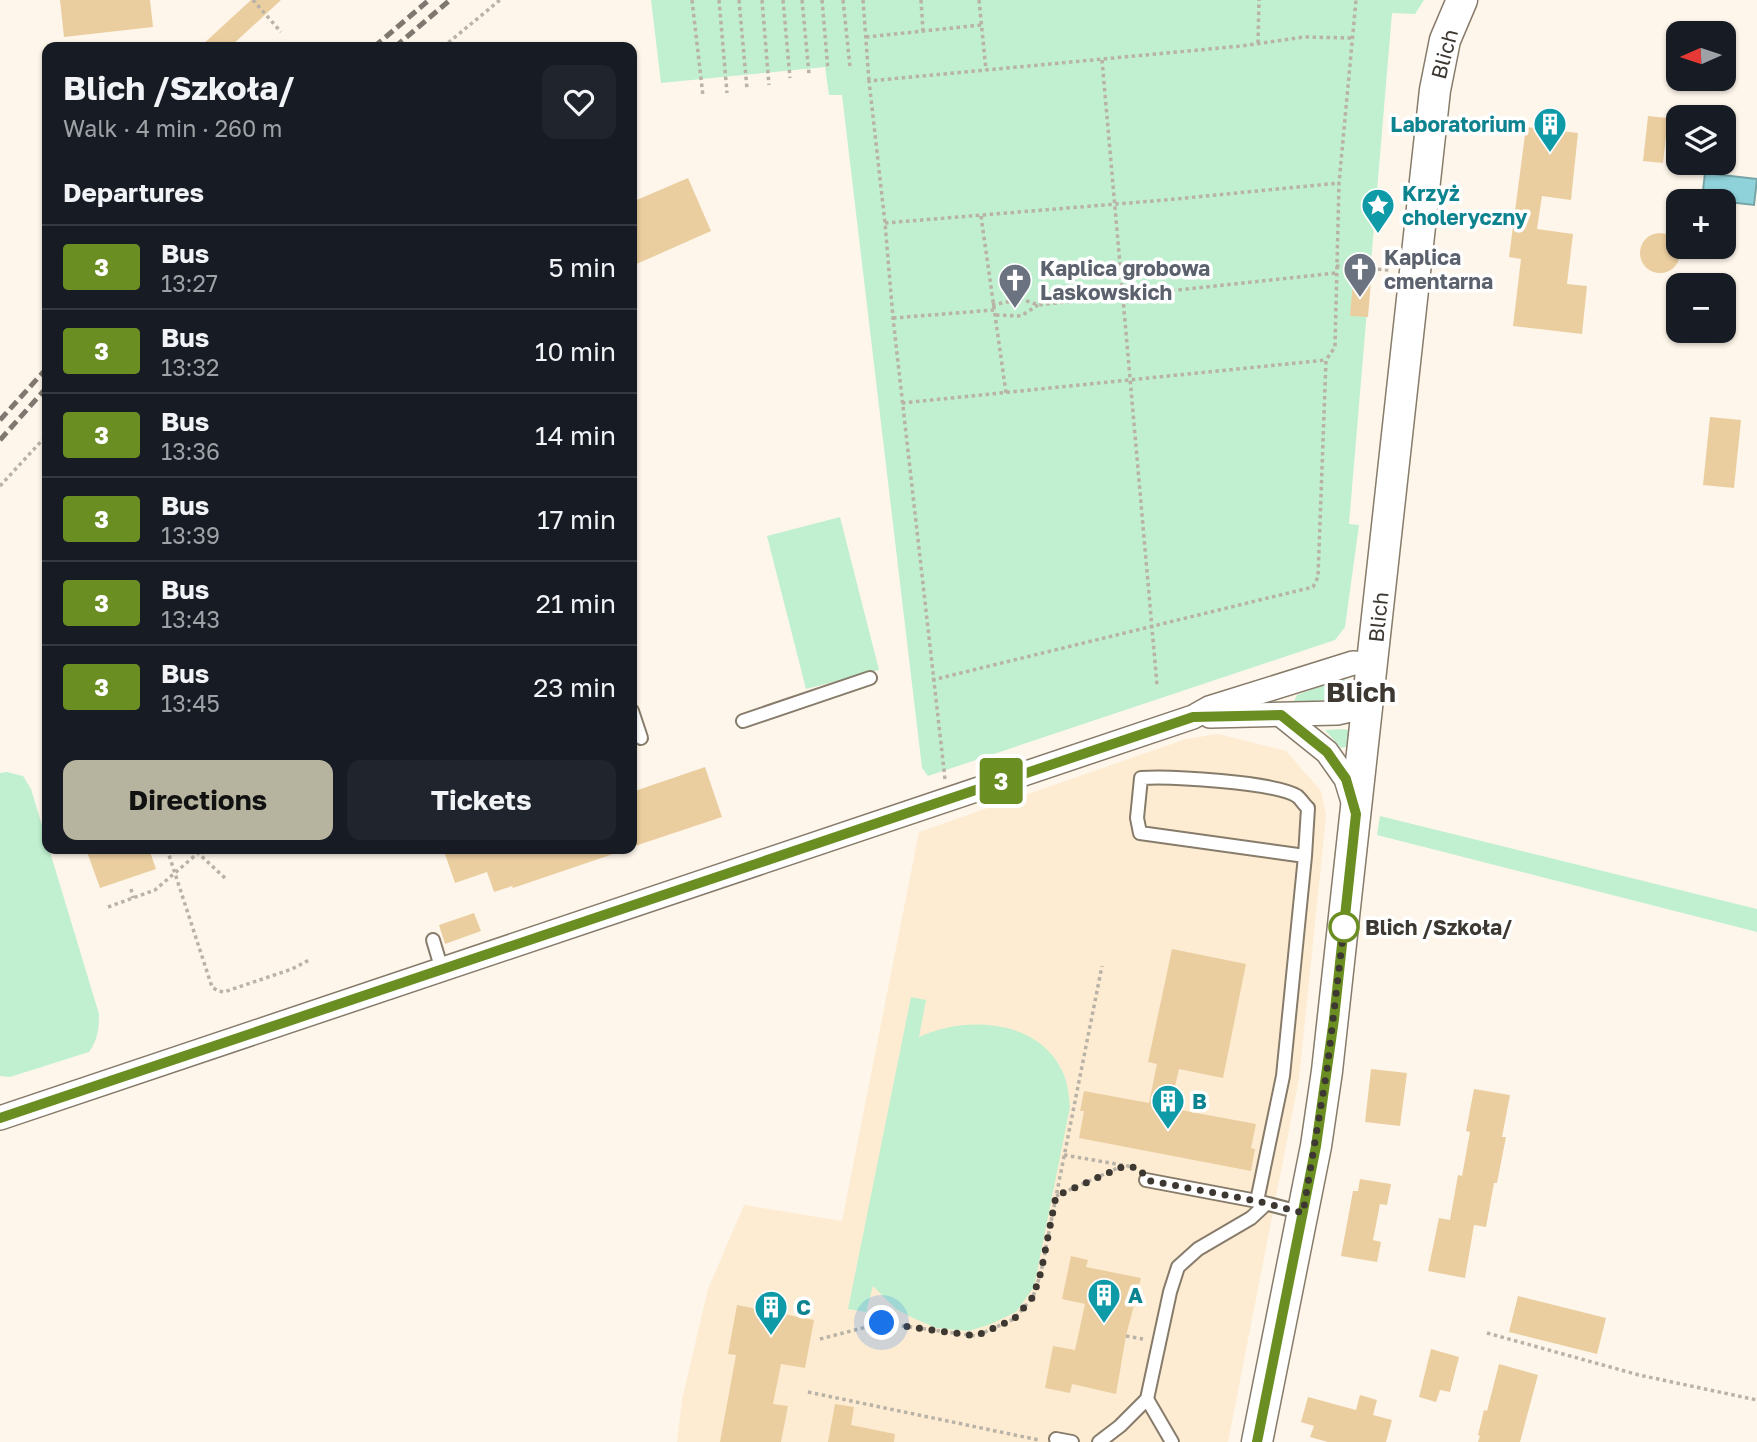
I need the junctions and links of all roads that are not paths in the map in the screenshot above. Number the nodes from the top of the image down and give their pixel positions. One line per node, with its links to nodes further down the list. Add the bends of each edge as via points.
1 (1462, 0): 2 (street, Blich, via 1445,40 1435,90)
2 (1372, 664): 4 (street, Blich); 6 (street, via 1353,663)
3 (870, 678): 7 (lane)
4 (1368, 706): 5 (street, via 1337,713); 10 (street, Blich)
5 (1281, 715): 6 (street); 10 (street, via 1327,752 1346,779)
6 (1193, 717): 13 (street)
7 (743, 720)
8 (637, 726): 9 (lane)
9 (641, 738)
10 (1356, 814): 17 (street, Blich, via 1327,1070)
11 (1306, 856): 11 (lane, via 1140,833 1141,778 1235,783 1297,796 1308,808); 16 (lane, via 1283,1076)
12 (433, 940): 13 (lane)
13 (442, 970): 14 (street)
14 (0, 1118)
15 (1146, 1180): 16 (lane)
16 (1261, 1203): 17 (lane); 18 (lane, via 1251,1218 1198,1249 1178,1268)
17 (1303, 1213): 23 (street, Blich)
18 (1147, 1399): 21 (lane); 22 (lane)
19 (1056, 1439): 20 (lane)
20 (1072, 1442)
21 (1099, 1442)
22 (1172, 1442)
23 (1257, 1442)

